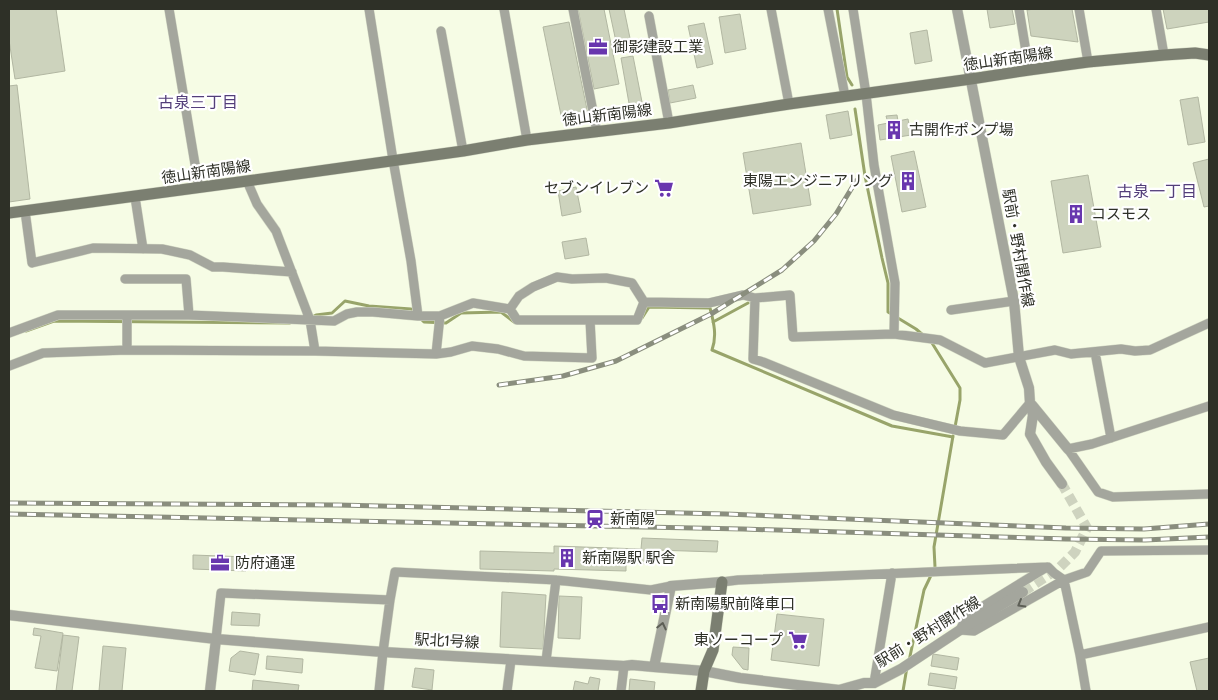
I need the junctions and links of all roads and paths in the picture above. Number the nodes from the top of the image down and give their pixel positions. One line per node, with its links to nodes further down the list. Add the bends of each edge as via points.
1 (169, 9): 28 (street)
2 (369, 9): 26 (street)
3 (504, 9): 24 (street)
4 (573, 9): 23 (street)
5 (771, 9): 21 (street)
6 (828, 9): 20 (street)
7 (853, 9): 19 (street)
8 (958, 9): 18 (street, 駅前・野村開作線)
9 (1019, 9): 17 (street)
10 (1079, 9): 16 (street)
11 (1156, 9): 14 (street)
12 (649, 16): 22 (street)
13 (441, 31): 25 (street)
14 (1164, 55): 15 (main road, 徳山新南陽線); 16 (main road, 徳山新南陽線)
15 (1209, 55)
16 (1088, 62): 17 (main road, 徳山新南陽線)
17 (1029, 70): 18 (main road, 徳山新南陽線)
18 (971, 79): 19 (main road, 徳山新南陽線); 36 (street, 駅前・野村開作線)
19 (866, 94): 20 (main road, 徳山新南陽線); 48 (street, via 874,165 895,283)
20 (844, 96): 21 (main road, 徳山新南陽線)
21 (789, 104): 22 (main road, 徳山新南陽線)
22 (669, 123): 23 (main road, 徳山新南陽線)
23 (597, 132): 24 (main road, 徳山新南陽線)
24 (527, 140): 25 (main road, 徳山新南陽線)
25 (463, 151): 26 (main road, 徳山新南陽線)
26 (393, 160): 27 (main road, 徳山新南陽線); 42 (street)
27 (247, 181): 28 (main road, 徳山新南陽線); 33 (street, via 257,204 276,230)
28 (199, 188): 29 (main road, 徳山新南陽線)
29 (134, 196): 30 (main road, 徳山新南陽線); 32 (street)
30 (25, 211): 31 (main road, 徳山新南陽線); 32 (street, via 32,263 93,248)
31 (9, 213)
32 (143, 249): 33 (street, via 190,255 213,267)
33 (292, 272): 44 (street)
34 (125, 279): 41 (street, via 186,279)
35 (756, 298): 37 (street, via 743,295 709,303); 48 (street, via 790,295 793,337); 55 (street, via 753,359 893,415 960,431 1003,435)
36 (1014, 301): 39 (street); 53 (street, 駅前・野村開作線)
37 (644, 302): 38 (street, via 632,283 606,278 557,277 533,287); 45 (street, via 637,320)
38 (510, 308): 43 (street, via 473,303); 45 (street, via 517,320)
39 (950, 310)
40 (127, 315): 41 (street); 47 (street, via 58,315); 49 (street)
41 (189, 315): 44 (street)
42 (418, 316): 43 (street); 44 (street, via 357,312 334,321)
43 (440, 316): 52 (street)
44 (310, 320): 50 (street)
45 (590, 320): 52 (street, via 592,358 524,356 498,348 472,346)
46 (1209, 323): 51 (street, via 1150,350)
47 (9, 333)
48 (894, 334): 53 (street, via 940,340 985,363)
49 (127, 350): 50 (street); 54 (street, via 44,353)
50 (315, 351): 52 (street)
51 (1095, 352): 53 (street, via 1071,354 1055,350); 57 (street)
52 (436, 354)
53 (1019, 357): 55 (street, 駅前・野村開作線, via 1029,388)
54 (9, 366)
55 (1030, 403): 58 (street); 59 (street, 駅前・野村開作線, via 1033,415 1030,434)
56 (1209, 406): 57 (street)
57 (1111, 438): 58 (street)
58 (1068, 449): 60 (street, via 1098,492 1113,497)
59 (1062, 484)
60 (1209, 494)
61 (1209, 550): 65 (street, via 1101,551 1088,572)
62 (1048, 567): 63 (street); 65 (street); 72 (street, via 967,616)
63 (892, 573): 66 (street); 81 (street)
64 (556, 580): 67 (street, via 651,590); 69 (street, via 395,572); 77 (street)
65 (1064, 580): 72 (street, one-way to 72, via 974,631); 75 (street)
66 (722, 582): 67 (street); 80 (main road, via 714,650)
67 (672, 586): 79 (street, one-way to 67)
68 (1022, 592): 72 (street, 駅前・野村開作線)
69 (390, 600): 73 (street, via 221,593); 74 (street)
70 (9, 616): 73 (street, 駅北1号線)
71 (1209, 627): 75 (street)
72 (960, 630): 81 (street, 駅前・野村開作線)
73 (216, 640): 74 (street, 駅北1号線); 83 (street)
74 (383, 652): 76 (street, 駅北1号線); 84 (street)
75 (1080, 655): 88 (street)
76 (511, 660): 77 (street, 駅北1号線); 85 (street)
77 (546, 661): 78 (street, 駅北1号線)
78 (624, 666): 79 (street, 駅北1号線); 86 (street)
79 (654, 667): 80 (street, 駅北1号線)
80 (704, 672): 82 (street, 駅北1号線); 87 (main road)
81 (874, 687): 82 (street, 駅北1号線, via 864,683)
82 (838, 690)
83 (210, 691)
84 (380, 691)
85 (507, 691)
86 (621, 691)
87 (701, 691)
88 (1086, 691)

